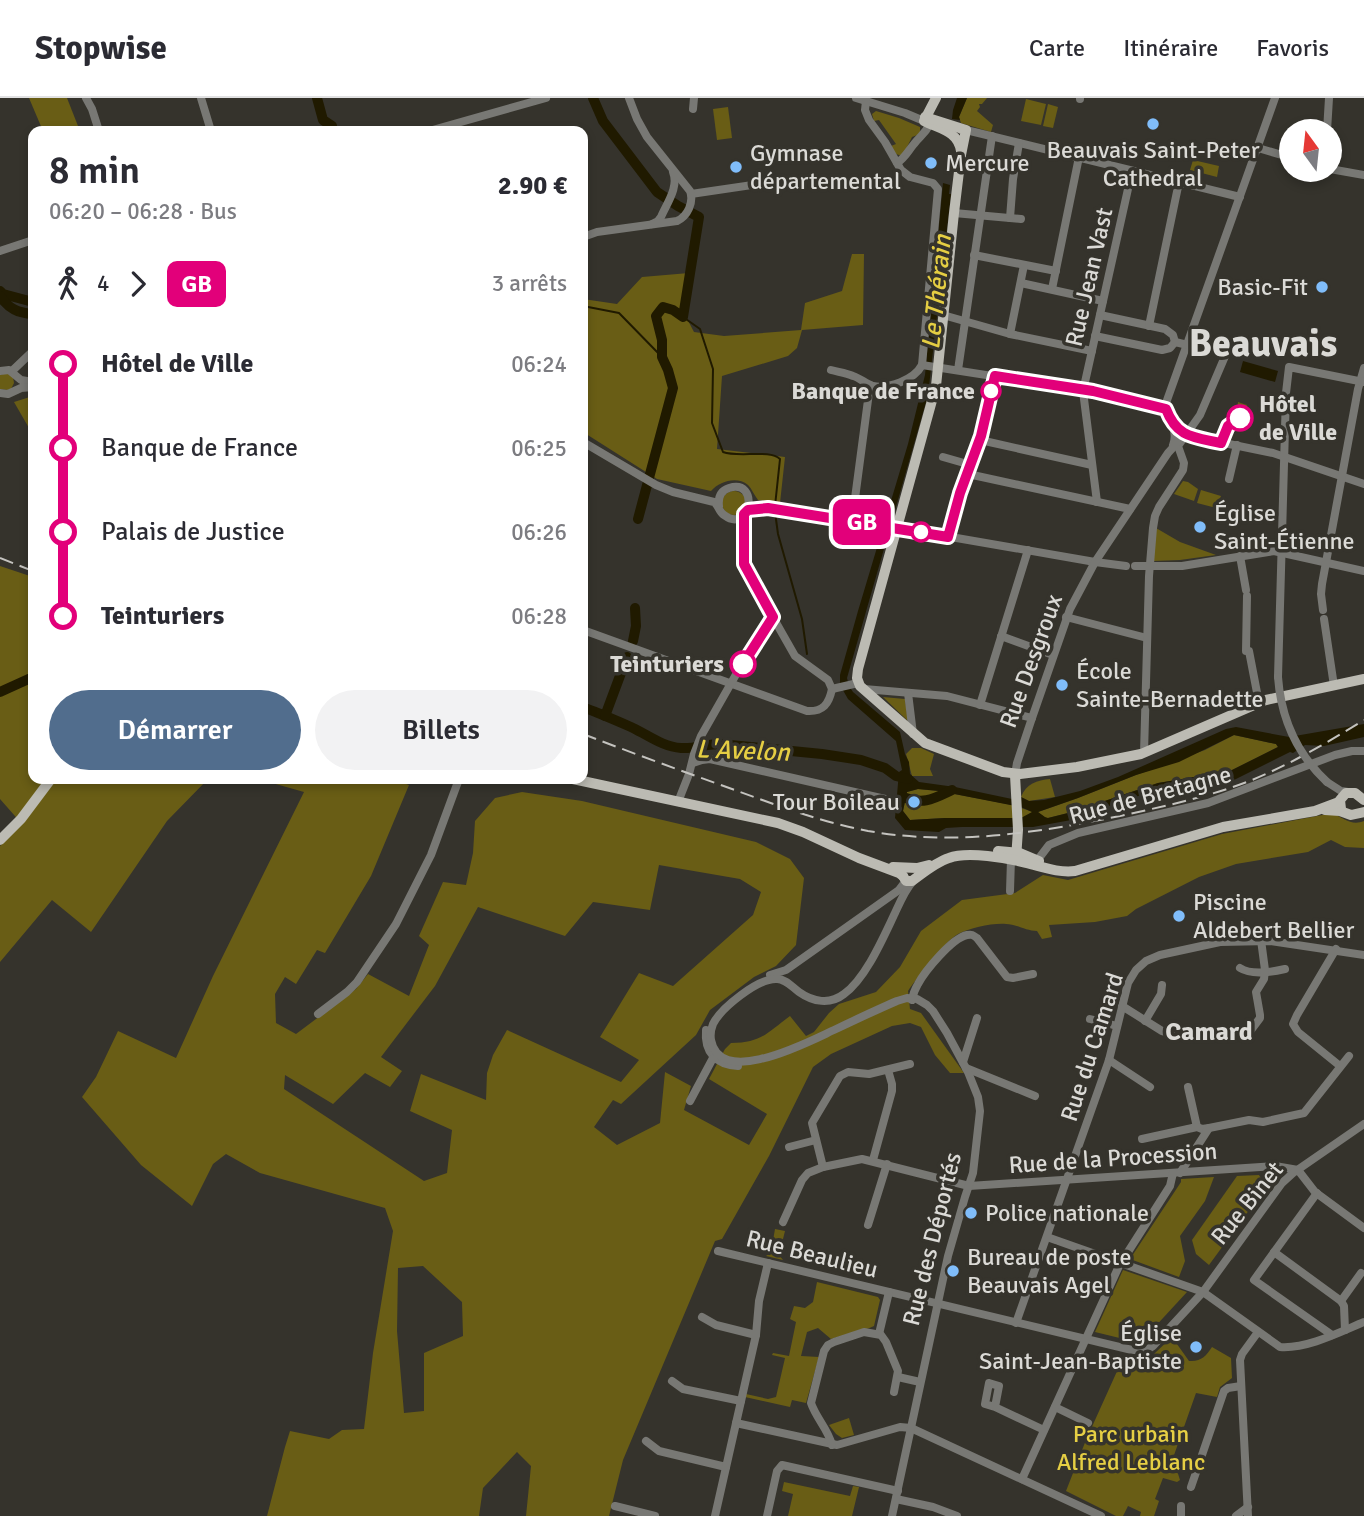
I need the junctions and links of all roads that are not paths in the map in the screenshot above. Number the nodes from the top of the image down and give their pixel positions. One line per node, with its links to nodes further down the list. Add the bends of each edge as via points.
1 (86, 98): 14 (street)
2 (201, 98): 15 (street)
3 (546, 98): 16 (street)
4 (629, 98): 25 (street, via 644,133)
5 (694, 98): 11 (street)
6 (856, 98): 10 (street)
7 (1275, 98): 20 (street)
8 (1329, 98): 12 (street)
9 (940, 100): 13 (main road); 13 (main road, via 941,116)
10 (866, 101): 13 (street); 24 (street, via 869,120)
11 (693, 108)
12 (1328, 119)
13 (934, 123): 17 (main road); 22 (main road, via 957,139); 24 (street)
14 (97, 126)
15 (209, 126)
16 (447, 126)
17 (966, 130): 18 (street); 22 (main road)
18 (992, 136): 19 (street); 35 (street)
19 (1019, 143): 23 (street); 36 (street)
20 (1258, 148): 21 (street); 32 (street)
21 (1279, 154)
22 (961, 155): 34 (main road)
23 (1079, 158): 26 (street); 45 (street)
24 (897, 163): 59 (street, via 905,174 935,184 938,191)
25 (671, 169): 31 (street); 33 (street, via 675,178)
26 (1132, 171): 30 (street); 48 (street, Rue Jean Vast)
27 (1342, 171): 28 (street)
28 (1364, 175)
29 (773, 182): 31 (street)
30 (1179, 182): 32 (street); 52 (street)
31 (689, 190): 33 (street, via 680,184); 38 (street, via 688,211)
32 (1240, 197): 56 (street)
33 (669, 199): 38 (street, via 666,214); 39 (street, via 660,219)
34 (954, 212): 35 (street); 49 (main road)
35 (980, 216): 36 (street); 43 (street)
36 (1010, 218): 37 (street)
37 (1021, 219)
38 (674, 222): 39 (street)
39 (649, 225): 40 (street)
40 (588, 235)
41 (28, 242): 42 (street)
42 (0, 251)
43 (974, 255): 44 (street); 51 (street)
44 (1024, 265): 45 (street); 46 (street)
45 (1056, 271): 47 (street)
46 (1021, 283): 47 (street); 53 (street)
47 (1052, 289): 48 (street)
48 (1103, 301): 50 (street, Rue Jean Vast)
49 (943, 314): 51 (street); 60 (main road)
50 (1100, 316): 52 (street); 54 (street, Rue Jean Vast)
51 (964, 321): 53 (street); 63 (street)
52 (1149, 326): 55 (street, via 1170,331)
53 (1010, 334): 57 (street)
54 (1095, 336): 55 (street, via 1160,350); 57 (street, Rue Jean Vast)
55 (1175, 342): 56 (street)
56 (1186, 345): 74 (street); 76 (street, Rue Desgroux, via 1226,354)
57 (1092, 351): 71 (street, Rue Jean Vast)
58 (28, 357): 65 (street)
59 (922, 365): 60 (street); 69 (street, via 899,382)
60 (936, 367): 63 (street); 98 (main road, via 935,392)
61 (1364, 368): 67 (street)
62 (831, 370): 69 (street)
63 (958, 370): 66 (street)
64 (0, 371): 65 (street)
65 (14, 374): 68 (street); 72 (street, via 18,383)
66 (995, 376): 71 (street); 77 (street)
67 (1362, 382): 82 (street, via 1289,367); 85 (street)
68 (28, 383)
69 (870, 385): 97 (street)
70 (28, 386): 72 (street)
71 (1083, 391): 74 (street); 83 (street, Rue Jean Vast)
72 (13, 392): 73 (street)
73 (0, 393)
74 (1166, 409): 75 (street)
75 (1170, 420): 76 (street); 80 (street, via 1175,438)
76 (1187, 434): 79 (street); 80 (street, Rue Desgroux); 106 (street, Rue Desgroux, via 1178,446 1183,470 1155,516)
77 (980, 440): 83 (street); 84 (street)
78 (588, 445): 89 (street, via 656,485)
79 (1237, 445): 82 (street); 86 (street)
80 (1168, 453): 94 (street, Rue Desgroux)
81 (943, 457): 84 (street)
82 (1284, 457): 85 (street); 102 (street)
83 (1092, 464): 91 (street, Rue Jean Vast)
84 (969, 470): 91 (street); 100 (street)
85 (1342, 477): 87 (street); 105 (street)
86 (1229, 479)
87 (1364, 484)
88 (721, 495): 89 (street); 90 (street, via 735,487); 92 (street)
89 (696, 497): 92 (street)
90 (749, 498): 93 (street); 95 (street)
91 (1097, 502): 94 (street)
92 (719, 506): 96 (street)
93 (773, 509): 95 (street); 97 (street)
94 (1130, 509): 104 (street, Rue Desgroux)
95 (746, 512): 96 (street); 99 (street)
96 (733, 518): 99 (street)
97 (852, 521): 98 (street)
98 (895, 528): 100 (street); 117 (main road, via 858,669)
99 (744, 535): 108 (street, via 744,564)
100 (948, 537): 101 (street)
101 (1028, 550): 104 (street); 111 (street)
102 (1281, 552): 103 (street); 105 (street); 136 (street, bridge, via 1278,677 1282,706 1309,763)
103 (1240, 556): 106 (street, via 1187,566); 120 (street, via 1247,593 1246,651)
104 (1095, 562): 106 (street); 109 (street, Rue Desgroux)
105 (1326, 562): 107 (street); 116 (street, via 1321,591)
106 (1149, 567): 112 (street)
107 (1364, 571)
108 (773, 617): 115 (street); 118 (street, via 795,656)
109 (1066, 617): 112 (street); 113 (street, Rue Desgroux)
110 (588, 632): 115 (street)
111 (1002, 636): 113 (street); 121 (street)
112 (1147, 638): 125 (street)
113 (1053, 656): 122 (street, Rue Desgroux)
114 (1364, 679): 116 (main road)
115 (731, 683): 118 (street, via 813,711 827,705); 126 (street)
116 (1334, 685): 120 (main road)
117 (858, 686): 118 (street); 119 (street); 123 (main road)
118 (836, 689)
119 (908, 693): 121 (street); 123 (street)
120 (1259, 703): 125 (main road)
121 (980, 705): 122 (street)
122 (1032, 718): 128 (street, Rue Desgroux)
123 (913, 734): 128 (main road, via 925,743)
124 (1364, 751): 140 (street, Rue de Bretagne, via 1328,758 1202,805 1085,831 1049,845)
125 (1144, 753): 127 (main road)
126 (693, 758): 134 (street); 135 (street)
127 (1044, 772): 128 (main road); 132 (main road, via 1024,784)
128 (1015, 775): 132 (main road, Rue Desgroux)
129 (588, 782): 135 (main road)
130 (47, 784): 138 (main road)
131 (457, 784): 157 (street, via 431,855 396,924 357,982)
132 (1016, 796): 139 (main road, Rue Desgroux)
133 (1362, 799): 136 (main road, via 1355,793); 137 (main road)
134 (894, 801)
135 (678, 802): 141 (main road, via 779,823)
136 (1342, 802): 137 (main road, via 1349,815); 140 (main road, via 1223,827 1078,870 1062,871)
137 (1360, 813)
138 (0, 840)
139 (1014, 857): 140 (main road); 141 (main road, via 996,851 956,852); 142 (street)
140 (1036, 863)
141 (910, 875): 143 (street); 144 (street)
142 (1010, 891)
143 (891, 895): 144 (street); 150 (street)
144 (900, 903): 153 (street, via 876,952 844,995 816,1000)
145 (1261, 940): 146 (street, Rue du Camard); 151 (street); 156 (street, Rue du Camard, via 1216,943 1155,957 1131,976)
146 (1336, 949): 147 (street, Rue du Camard); 169 (street, via 1293,1024)
147 (1364, 955)
148 (1240, 968): 151 (street)
149 (1285, 969): 151 (street)
150 (786, 970): 153 (street); 165 (street, via 755,981 711,1018 705,1040)
151 (1265, 972): 163 (street, via 1256,992 1260,1018)
152 (1033, 974): 155 (street, via 1007,977 981,942 964,936 920,980)
153 (784, 980): 155 (street, via 757,985 721,1013 711,1034 719,1055 739,1061 779,1054 897,1000)
154 (1162, 985): 160 (street)
155 (912, 1001): 165 (street, via 772,1061 736,1066); 168 (street, Rue des Déportés, via 926,1010)
156 (1122, 1006): 160 (street); 161 (street, Rue du Camard)
157 (318, 1014)
158 (977, 1018): 168 (street)
159 (1090, 1019): 161 (street)
160 (1145, 1021): 162 (street, via 1164,1032)
161 (1117, 1026): 166 (street, Rue du Camard)
162 (1176, 1031)
163 (1248, 1034)
164 (1349, 1056): 169 (street)
165 (713, 1058): 174 (street)
166 (1109, 1060): 171 (street); 187 (street, Rue du Camard)
167 (910, 1064): 170 (street)
168 (964, 1065): 173 (street); 189 (street, Rue des Déportés, via 980,1111)
169 (1340, 1066): 177 (street, via 1304,1113)
170 (888, 1070): 179 (street, via 840,1076 812,1123); 181 (street, via 892,1091)
171 (1150, 1087)
172 (1188, 1087): 176 (street)
173 (1035, 1096)
174 (690, 1101)
175 (1364, 1124): 185 (street, Rue Binet)
176 (1196, 1127): 177 (street); 178 (street)
177 (1209, 1128): 186 (street)
178 (1142, 1139)
179 (816, 1140): 180 (street); 183 (street)
180 (789, 1147)
181 (873, 1160): 182 (street, Rue de la Procession); 183 (street)
182 (887, 1164): 189 (street, Rue de la Procession); 193 (street)
183 (823, 1167): 191 (street, via 803,1177)
184 (1260, 1167): 185 (street, Rue de la Procession); 186 (street, Rue de la Procession); 188 (street)
185 (1298, 1170): 188 (street, Rue Binet); 190 (street)
186 (1177, 1173): 187 (street, Rue de la Procession); 198 (street)
187 (1067, 1180): 189 (street, Rue de la Procession); 194 (street, Rue du Camard)
188 (1285, 1180): 201 (street, Rue Binet)
189 (969, 1186): 203 (street, Rue des Déportés)
190 (1317, 1194): 192 (street); 196 (street)
191 (783, 1222)
192 (1362, 1223)
193 (868, 1225)
194 (1047, 1237): 198 (street); 206 (street, Rue du Camard)
195 (718, 1251): 197 (street, Rue Beaulieu)
196 (1274, 1252): 202 (street); 211 (street, via 1254,1280)
197 (768, 1263): 200 (street, Rue Beaulieu); 210 (street)
198 (1121, 1263): 201 (street); 212 (street)
199 (1361, 1273): 202 (street)
200 (889, 1292): 203 (street, Rue Beaulieu); 209 (street)
201 (1203, 1292): 208 (street); 212 (street, Rue Binet, via 1145,1351)
202 (1341, 1301): 207 (street)
203 (937, 1304): 206 (street, Rue Beaulieu); 215 (street, Rue des Déportés)
204 (702, 1317): 210 (street)
205 (1364, 1322): 207 (street)
206 (1016, 1323): 212 (street, Rue Beaulieu)
207 (1345, 1330): 211 (street)
208 (1258, 1332): 211 (street, via 1285,1348); 216 (street, via 1241,1356)
209 (879, 1334): 213 (street); 226 (street, via 864,1332 825,1349 811,1405)
210 (756, 1335): 218 (street)
211 (1332, 1335)
212 (1086, 1339): 220 (street)
213 (898, 1377): 215 (street); 217 (street)
214 (672, 1381): 218 (street, via 683,1389)
215 (920, 1382): 223 (street, Rue des Déportés)
216 (1241, 1386): 229 (street, via 1224,1391); 235 (street)
217 (894, 1392)
218 (741, 1401): 221 (street)
219 (995, 1406): 224 (street)
220 (1055, 1407): 222 (street); 224 (street)
221 (736, 1423): 226 (street); 227 (street)
222 (1088, 1423)
223 (911, 1428): 226 (street); 228 (street); 230 (street, Rue des Déportés)
224 (1044, 1430): 228 (street)
225 (646, 1441): 227 (street, via 659,1451)
226 (832, 1444)
227 (726, 1467): 237 (street)
228 (1021, 1479): 233 (street)
229 (1191, 1487)
230 (897, 1495): 234 (street); 238 (street, via 782,1465); 239 (street, Rue des Déportés)
231 (615, 1506): 236 (street)
232 (1181, 1506): 242 (street)
233 (1086, 1511): 241 (street)
234 (935, 1512): 240 (street)
235 (1248, 1512): 243 (street)
236 (656, 1516)
237 (715, 1516)
238 (767, 1516)
239 (892, 1516)
240 (957, 1516)
241 (1101, 1516)
242 (1181, 1516)
243 (1236, 1516)

